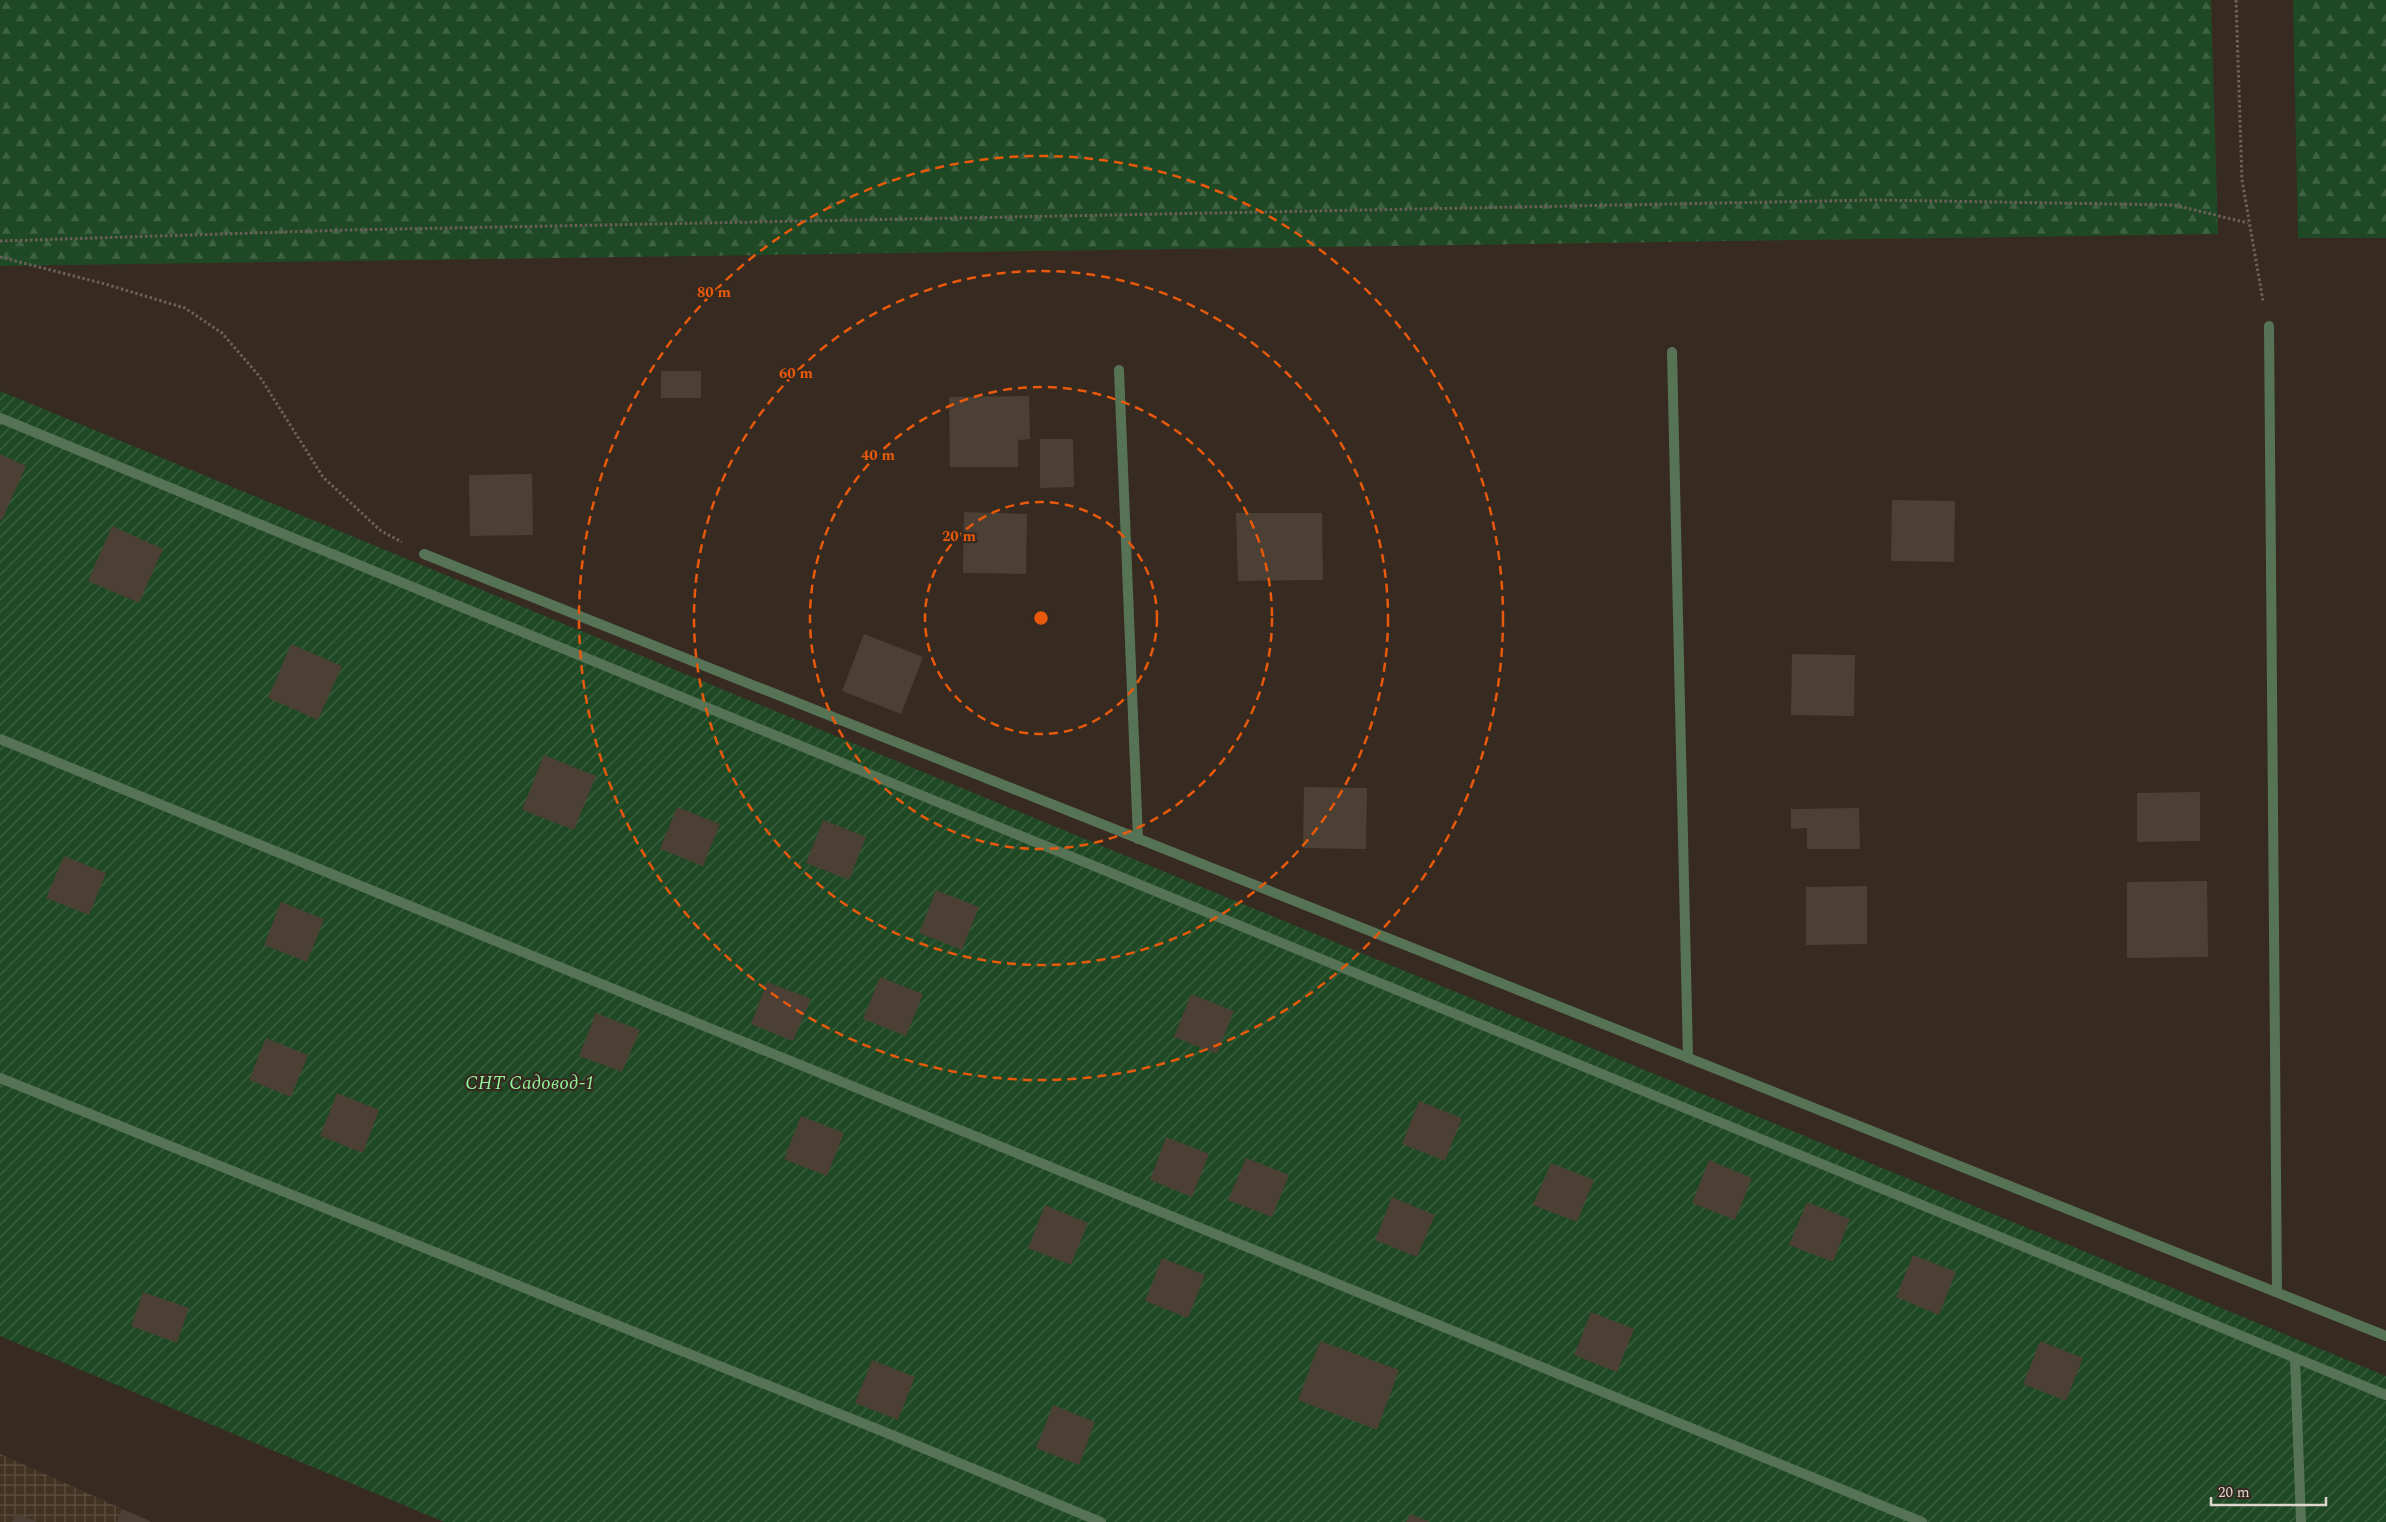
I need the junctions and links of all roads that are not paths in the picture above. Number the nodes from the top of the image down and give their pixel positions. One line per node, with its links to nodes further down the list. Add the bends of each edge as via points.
1 (2268, 326): 10 (street)
2 (1672, 352): 8 (street)
3 (1119, 370): 7 (street)
4 (0, 418): 12 (street)
5 (424, 554): 7 (street)
6 (0, 739): 15 (street)
7 (1138, 839): 8 (street)
8 (1688, 1058): 10 (street)
9 (0, 1078): 14 (street, via 887,1433)
10 (2277, 1292): 11 (street)
11 (2386, 1336)
12 (2294, 1358): 13 (street); 16 (street)
13 (2386, 1395)
14 (1101, 1522)
15 (1922, 1522)
16 (2301, 1522)

